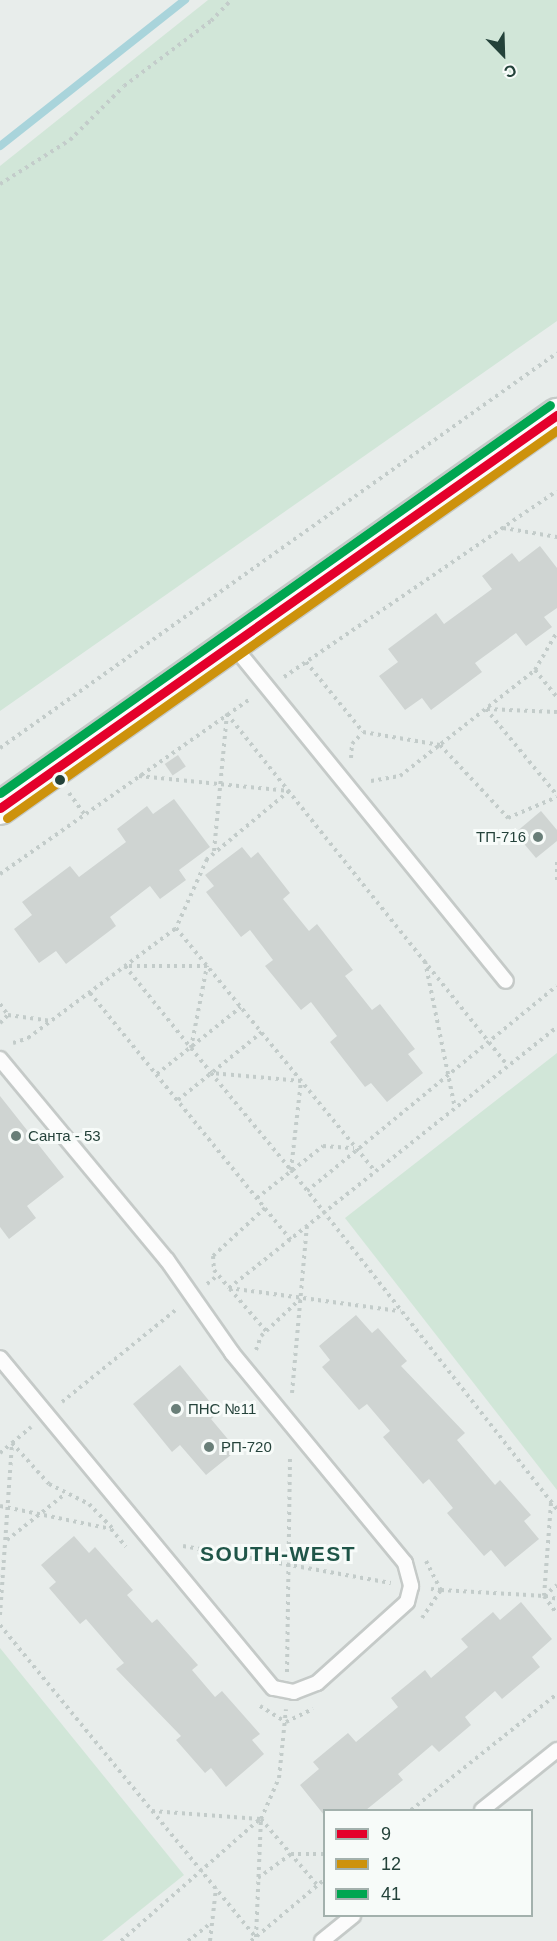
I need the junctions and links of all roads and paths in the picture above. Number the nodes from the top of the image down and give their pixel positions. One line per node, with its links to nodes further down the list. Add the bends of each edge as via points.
1 (231, 0): 2 (path, via 205,26 124,86 70,140)
2 (0, 184)
3 (557, 353): 16 (path)
4 (557, 415): 8 (street)
5 (502, 528): 6 (path)
6 (557, 537)
7 (557, 632): 10 (path)
8 (232, 644): 23 (street); 31 (lane)
9 (306, 662): 14 (path)
10 (535, 670): 11 (path); 12 (path)
11 (557, 697)
12 (486, 709): 13 (path); 15 (path); 22 (path)
13 (557, 712)
14 (363, 732): 15 (path); 17 (path, via 352,744)
15 (440, 745): 19 (path, via 392,780 376,783); 22 (path, via 503,817)
16 (0, 748)
17 (353, 763)
18 (139, 776): 20 (path)
19 (363, 777)
20 (220, 785): 21 (path); 21 (path, via 227,714); 24 (path)
21 (289, 791): 24 (path); 28 (path)
22 (557, 796)
23 (0, 808)
24 (214, 851): 27 (path, via 195,876)
25 (557, 862): 26 (path)
26 (557, 884)
27 (176, 928): 29 (path); 30 (path)
28 (425, 961): 42 (path); 48 (path)
29 (125, 966): 30 (path); 33 (path); 43 (path)
30 (207, 966): 35 (path); 43 (path)
31 (506, 981)
32 (557, 986): 42 (path)
33 (90, 993): 37 (path); 47 (path)
34 (0, 1004): 36 (path)
35 (241, 1007): 40 (path); 43 (path)
36 (8, 1015): 37 (path); 38 (path)
37 (52, 1021): 41 (path, via 21,1041)
38 (0, 1023)
39 (557, 1027): 45 (path)
40 (262, 1032): 46 (path); 49 (path)
41 (3, 1040)
42 (489, 1042): 45 (path); 48 (path)
43 (191, 1048): 46 (path); 47 (path)
44 (0, 1059): 63 (lane)
45 (508, 1066): 51 (path)
46 (211, 1073): 49 (path); 50 (path); 53 (path)
47 (157, 1074): 50 (path)
48 (447, 1076): 51 (path); 52 (path)
49 (301, 1080): 52 (path); 53 (path)
50 (178, 1100): 56 (path)
51 (455, 1108): 54 (path)
52 (357, 1150): 53 (path, via 333,1143); 54 (path); 55 (path)
53 (291, 1170): 55 (path); 56 (path)
54 (376, 1172): 58 (path)
55 (307, 1191): 58 (path)
56 (257, 1198): 57 (path)
57 (265, 1208): 60 (path); 61 (path, via 216,1249 212,1263)
58 (324, 1213): 59 (path); 65 (path)
59 (307, 1226): 60 (path); 64 (path)
60 (291, 1240): 62 (path)
61 (218, 1275): 62 (path); 63 (path)
62 (229, 1288): 64 (path); 66 (path)
63 (193, 1295): 70 (path); 71 (lane)
64 (300, 1299): 65 (path); 66 (path); 69 (path, via 291,1399)
65 (400, 1311): 75 (path)
66 (266, 1331): 67 (path)
67 (257, 1356)
68 (0, 1358): 70 (lane)
69 (285, 1391)
70 (46, 1415): 72 (path); 81 (lane)
71 (290, 1425): 85 (path); 87 (lane, via 405,1563)
72 (12, 1443): 73 (path); 74 (path); 77 (path)
73 (0, 1453)
74 (65, 1494): 79 (path); 80 (path, via 89,1504)
75 (551, 1502): 78 (path); 89 (path)
76 (0, 1506): 77 (path)
77 (9, 1508): 79 (path); 82 (path)
78 (557, 1509)
79 (39, 1514): 80 (path); 82 (path)
80 (111, 1529): 81 (path); 84 (path)
81 (148, 1539): 85 (path); 95 (lane, via 267,1682)
82 (7, 1540): 92 (path)
83 (418, 1551): 88 (path)
84 (133, 1555)
85 (290, 1566): 87 (path); 95 (path)
86 (557, 1585): 89 (path)
87 (411, 1586): 88 (path); 95 (lane, via 402,1610 326,1676 301,1691)
88 (441, 1590): 89 (path); 93 (path, via 436,1604)
89 (544, 1596): 90 (path); 91 (path)
90 (557, 1599)
91 (557, 1614)
92 (0, 1615)
93 (417, 1622)
94 (0, 1624): 103 (path)
95 (286, 1693): 99 (path)
96 (557, 1694): 101 (path)
97 (251, 1695): 99 (path, via 272,1718)
98 (317, 1705): 99 (path)
99 (286, 1722): 104 (path, via 279,1778)
100 (557, 1750): 102 (lane)
101 (412, 1809)
102 (483, 1809)
103 (152, 1811): 104 (path); 107 (path)
104 (261, 1819): 105 (path); 107 (path); 108 (path)
105 (291, 1854): 106 (path); 108 (path); 110 (path)
106 (323, 1854)
107 (203, 1872): 111 (path); 115 (path)
108 (258, 1878): 114 (path)
109 (323, 1881): 110 (path)
110 (318, 1886): 114 (path)
111 (216, 1888): 113 (path); 114 (path)
112 (352, 1917): 119 (lane)
113 (211, 1923): 116 (path); 117 (path)
114 (256, 1937): 118 (path)
115 (121, 1941)
116 (188, 1941)
117 (210, 1941)
118 (251, 1941)
119 (322, 1941)

